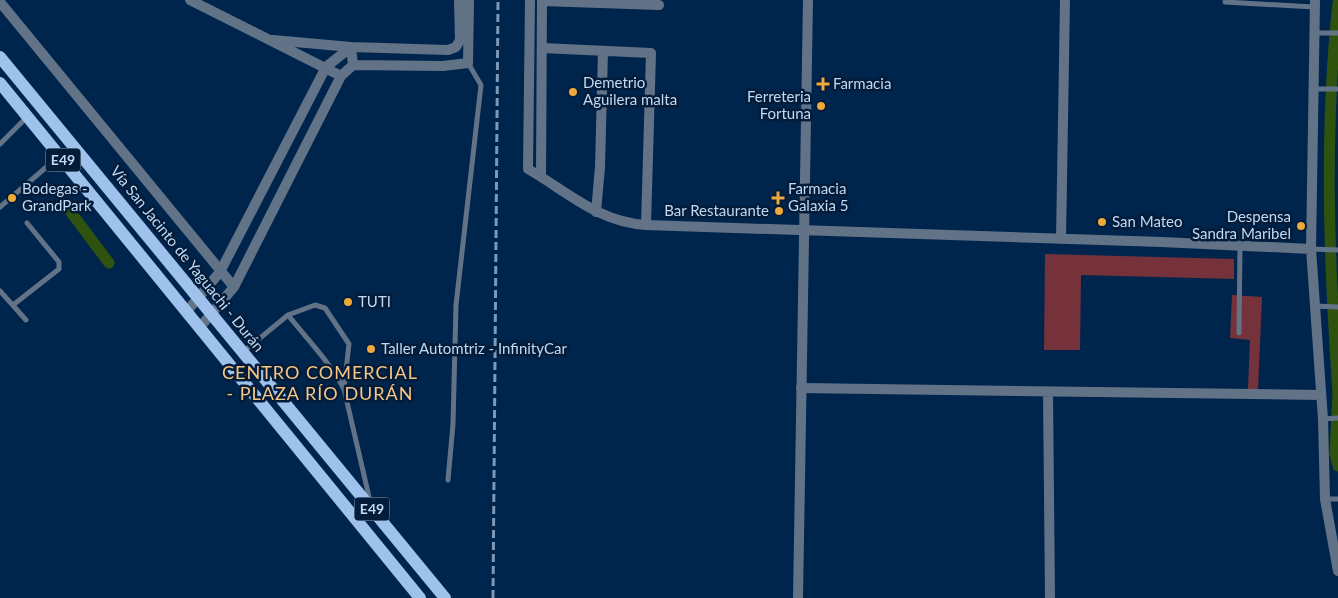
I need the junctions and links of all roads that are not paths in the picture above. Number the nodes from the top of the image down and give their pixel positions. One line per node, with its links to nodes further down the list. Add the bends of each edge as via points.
1 (190, 0): 14 (street)
2 (459, 0): 15 (street, via 460,40 456,48)
3 (469, 0): 19 (street)
4 (530, 0): 29 (street, via 528,169)
5 (542, 0): 11 (street); 16 (street)
6 (808, 0): 34 (street)
7 (1065, 0): 35 (street)
8 (0, 2): 39 (street, via 117,141)
9 (1225, 2): 10 (lane)
10 (1314, 4): 12 (street)
11 (659, 5)
12 (1314, 33): 13 (lane); 24 (street)
13 (1338, 33)
14 (268, 40): 15 (street); 21 (street)
15 (351, 47): 20 (street); 21 (street)
16 (542, 48): 17 (street); 29 (street)
17 (603, 51): 31 (street); 33 (street, via 651,53)
18 (0, 57): 42 (main road, Vía San Jacinto de Yaguachi - Durán / E49)
19 (468, 63): 20 (street, via 443,66); 59 (lane, via 481,85 456,305)
20 (353, 65): 22 (street)
21 (326, 67): 22 (street); 39 (street)
22 (341, 76): 40 (street)
23 (0, 83): 26 (main road, E49)
24 (1312, 89): 25 (lane); 37 (street)
25 (1338, 89)
26 (28, 117): 27 (lane); 28 (main road, E49)
27 (0, 144)
28 (60, 156): 30 (lane); 46 (main road, E49)
29 (541, 177): 31 (street)
30 (0, 207)
31 (596, 212): 33 (street, via 625,224)
32 (27, 223): 43 (lane, via 58,262 59,269)
33 (646, 225): 34 (street)
34 (804, 229): 35 (street); 53 (street)
35 (1061, 239): 36 (street)
36 (1240, 246): 37 (street); 51 (lane)
37 (1311, 249): 38 (lane); 44 (street)
38 (1338, 250)
39 (220, 272): 40 (street); 42 (street)
40 (234, 286): 47 (street)
41 (0, 291): 43 (lane)
42 (199, 299): 46 (street); 47 (main road, Vía San Jacinto de Yaguachi - Durán / E49)
43 (13, 305): 49 (lane)
44 (1316, 306): 45 (lane); 56 (street)
45 (1338, 307)
46 (187, 311): 50 (main road, E49)
47 (211, 314): 50 (street); 52 (main road, Vía San Jacinto de Yaguachi - Durán / E49)
48 (288, 315): 52 (lane); 54 (lane, via 336,373); 54 (lane, via 315,305 325,308 349,344)
49 (26, 320)
50 (200, 327): 64 (main road, E49)
51 (1239, 333)
52 (243, 352): 62 (main road, Vía San Jacinto de Yaguachi - Durán / E49)
53 (801, 388): 55 (street); 66 (street)
54 (344, 389): 62 (lane)
55 (1048, 392): 56 (street); 67 (street)
56 (1321, 395): 58 (street)
57 (1338, 418): 58 (lane)
58 (1323, 419): 60 (street)
59 (448, 480)
60 (1325, 499): 61 (lane); 63 (street)
61 (1338, 499)
62 (372, 509): 65 (main road, Vía San Jacinto de Yaguachi - Durán / E49)
63 (1338, 571)
64 (420, 598)
65 (445, 598)
66 (798, 598)
67 (1050, 598)

